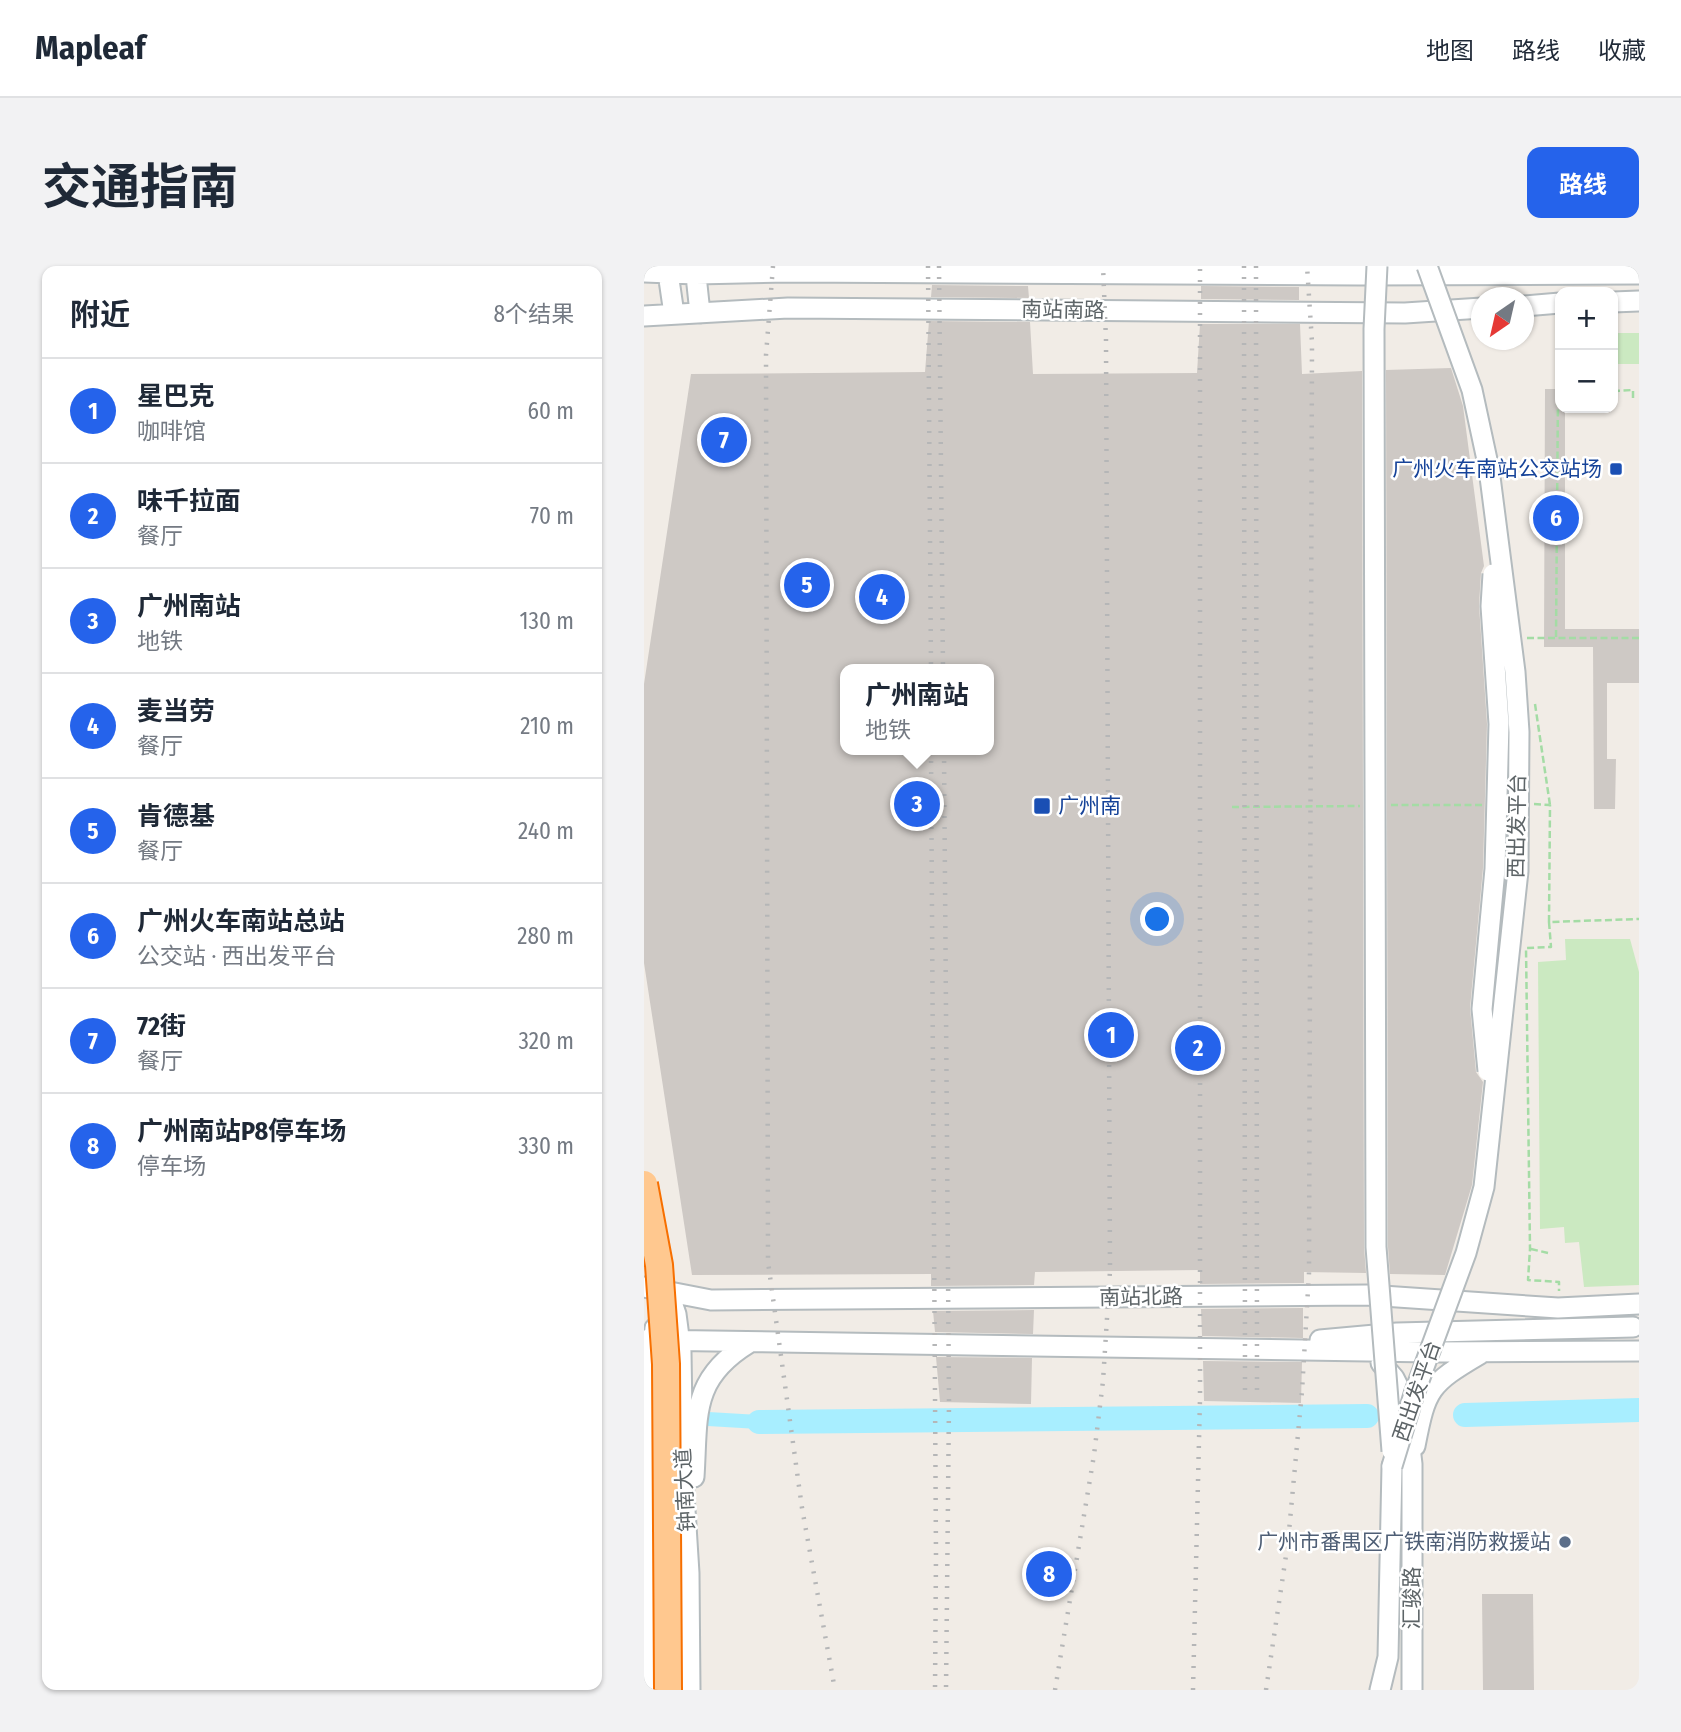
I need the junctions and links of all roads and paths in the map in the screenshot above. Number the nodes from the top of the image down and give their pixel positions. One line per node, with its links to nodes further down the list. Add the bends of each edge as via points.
1 (735, 266): 8 (street)
2 (1427, 266): 43 (street, 西出发平台, bridge, via 1472,390 1489,469 1515,672 1518,857 1484,1186 1466,1253 1414,1394)
3 (1371, 269): 6 (street, 南站南路); 8 (street, 南站南路); 43 (street, bridge, via 1376,1247 1388,1379)
4 (668, 270): 5 (street, 南站南路); 7 (street, 南站南路); 16 (street)
5 (695, 270): 8 (street, 南站南路); 15 (street)
6 (1481, 270): 9 (street, 南站南路)
7 (644, 272)
8 (756, 274)
9 (1639, 274)
10 (1639, 301): 11 (street)
11 (1618, 302)
12 (1555, 303): 13 (street)
13 (1534, 305)
14 (1471, 309): 15 (street, 南站南路, via 1391,313 788,308)
15 (700, 313): 16 (street, 南站南路)
16 (674, 314): 17 (street, 南站南路)
17 (644, 316)
18 (1618, 391): 19 (path, via 1633,390)
19 (1633, 400)
20 (1558, 413): 21 (path)
21 (1556, 637): 22 (path); 23 (path)
22 (1524, 638)
23 (1639, 638)
24 (1534, 702): 26 (path)
25 (1534, 804): 26 (path)
26 (1550, 805): 28 (path)
27 (1639, 919): 28 (path)
28 (1549, 922): 30 (path, via 1551,947 1527,948)
29 (644, 1184): 49 (highway, bridge, via 659,1265)
30 (1530, 1249): 31 (path); 34 (path, via 1528,1280 1559,1282)
31 (1548, 1253)
32 (644, 1287): 33 (street, 南站北路)
33 (668, 1291): 34 (street, 南站北路, via 711,1300 765,1301 1368,1295); 36 (street); 37 (street, 钟南大道)
34 (1559, 1308): 35 (street, 南站北路)
35 (1635, 1327): 39 (street, via 1397,1333); 41 (street)
36 (649, 1340): 37 (street); 44 (street)
37 (680, 1342): 38 (street); 42 (street, 钟南大道)
38 (749, 1342): 39 (street); 42 (street, via 724,1360 706,1383)
39 (1225, 1350): 40 (street)
40 (1338, 1351): 41 (street); 43 (street, via 1377,1360 1394,1378 1405,1404)
41 (1482, 1352): 43 (street, via 1433,1388 1423,1403)
42 (689, 1451): 45 (street, 钟南大道); 48 (street)
43 (1402, 1465): 51 (street, via 1388,1657); 52 (street, 汇骏路)
44 (648, 1476): 45 (street); 47 (street)
45 (682, 1478): 48 (street, 钟南大道)
46 (644, 1518): 47 (street)
47 (647, 1551): 50 (street)
48 (689, 1573): 49 (street, 钟南大道)
49 (684, 1688)
50 (646, 1690)
51 (1380, 1690)
52 (1412, 1690)

